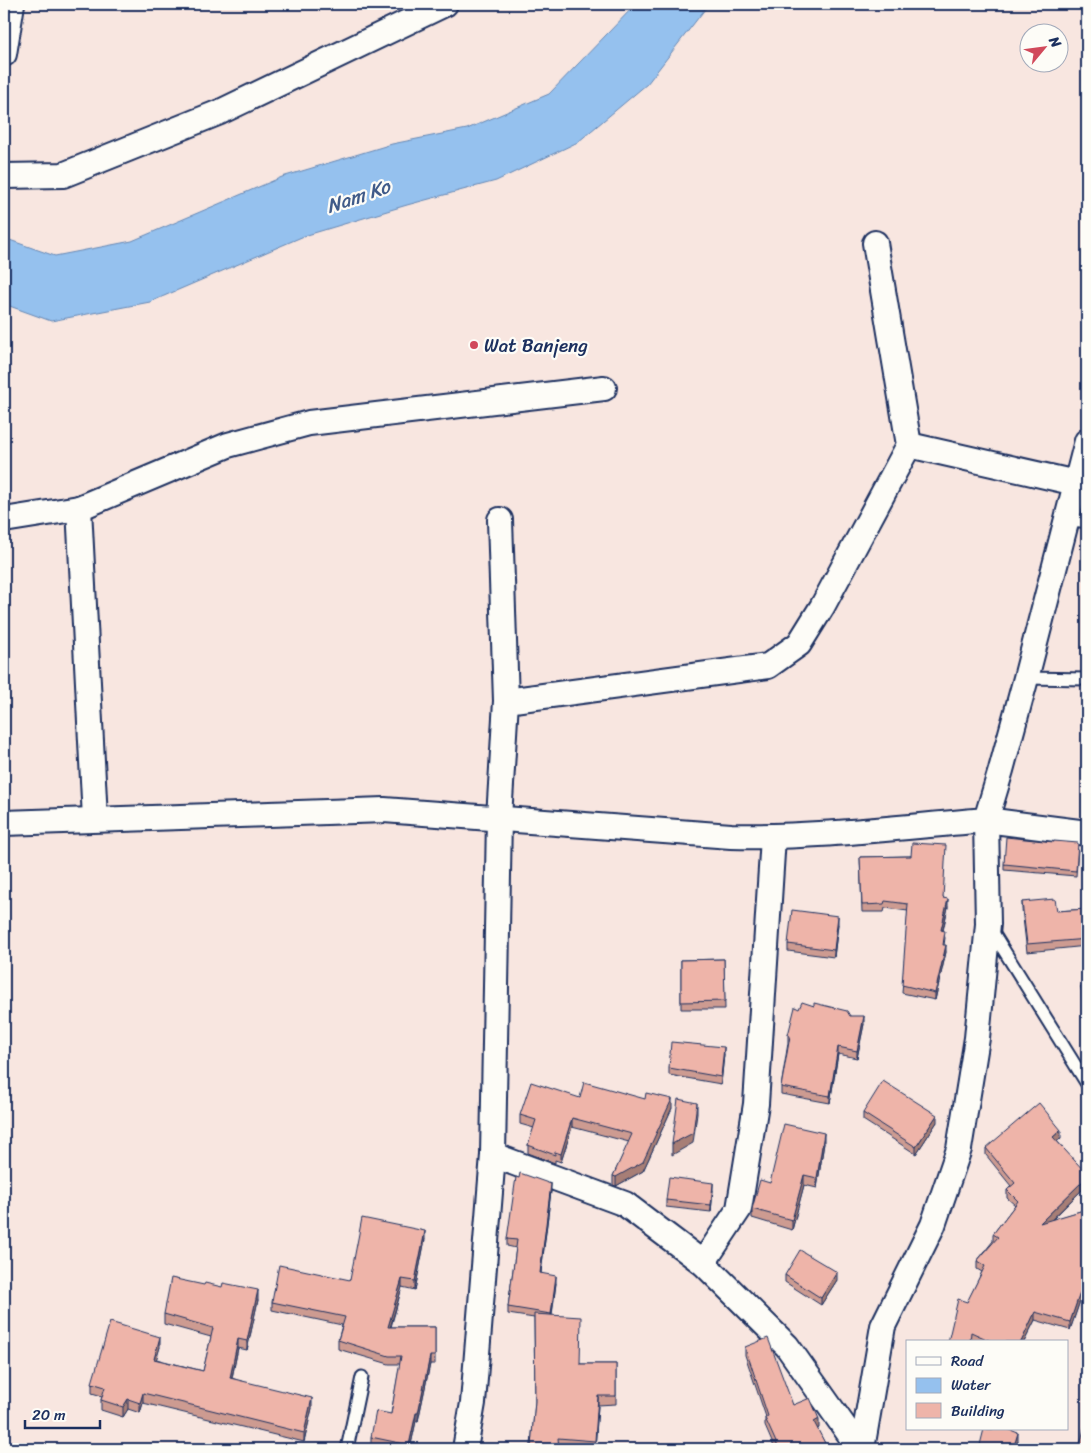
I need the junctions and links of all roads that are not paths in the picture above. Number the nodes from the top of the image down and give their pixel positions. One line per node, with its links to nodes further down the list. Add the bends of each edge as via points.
1 (12, 4): 3 (street)
2 (445, 4): 4 (street, via 220,112 63,175)
3 (4, 54)
4 (4, 176)
5 (875, 242): 8 (street)
6 (604, 388): 10 (street, via 309,423 228,445)
7 (1087, 442): 9 (street)
8 (909, 445): 9 (street); 16 (street, via 822,607 798,644 768,666)
9 (1076, 483): 13 (street)
10 (78, 508): 11 (street); 18 (street)
11 (4, 520)
12 (500, 520): 16 (street)
13 (1078, 520): 14 (street)
14 (1026, 678): 15 (lane); 19 (street)
15 (1087, 679)
16 (506, 701): 17 (street)
17 (499, 818): 18 (street, via 384,810); 22 (street); 25 (street)
18 (94, 819): 20 (street)
19 (986, 820): 21 (street); 22 (street); 23 (street)
20 (4, 823)
21 (1087, 833)
22 (773, 837): 26 (street, via 755,1113 739,1209)
23 (988, 924): 24 (lane); 30 (street, via 977,1038 959,1149 933,1225 883,1326)
24 (1087, 1084)
25 (493, 1155): 26 (street, via 625,1204); 29 (street, via 473,1403)
26 (703, 1262): 30 (street, via 787,1346)
27 (362, 1377): 28 (lane)
28 (347, 1449)
29 (466, 1449)
30 (861, 1449)

